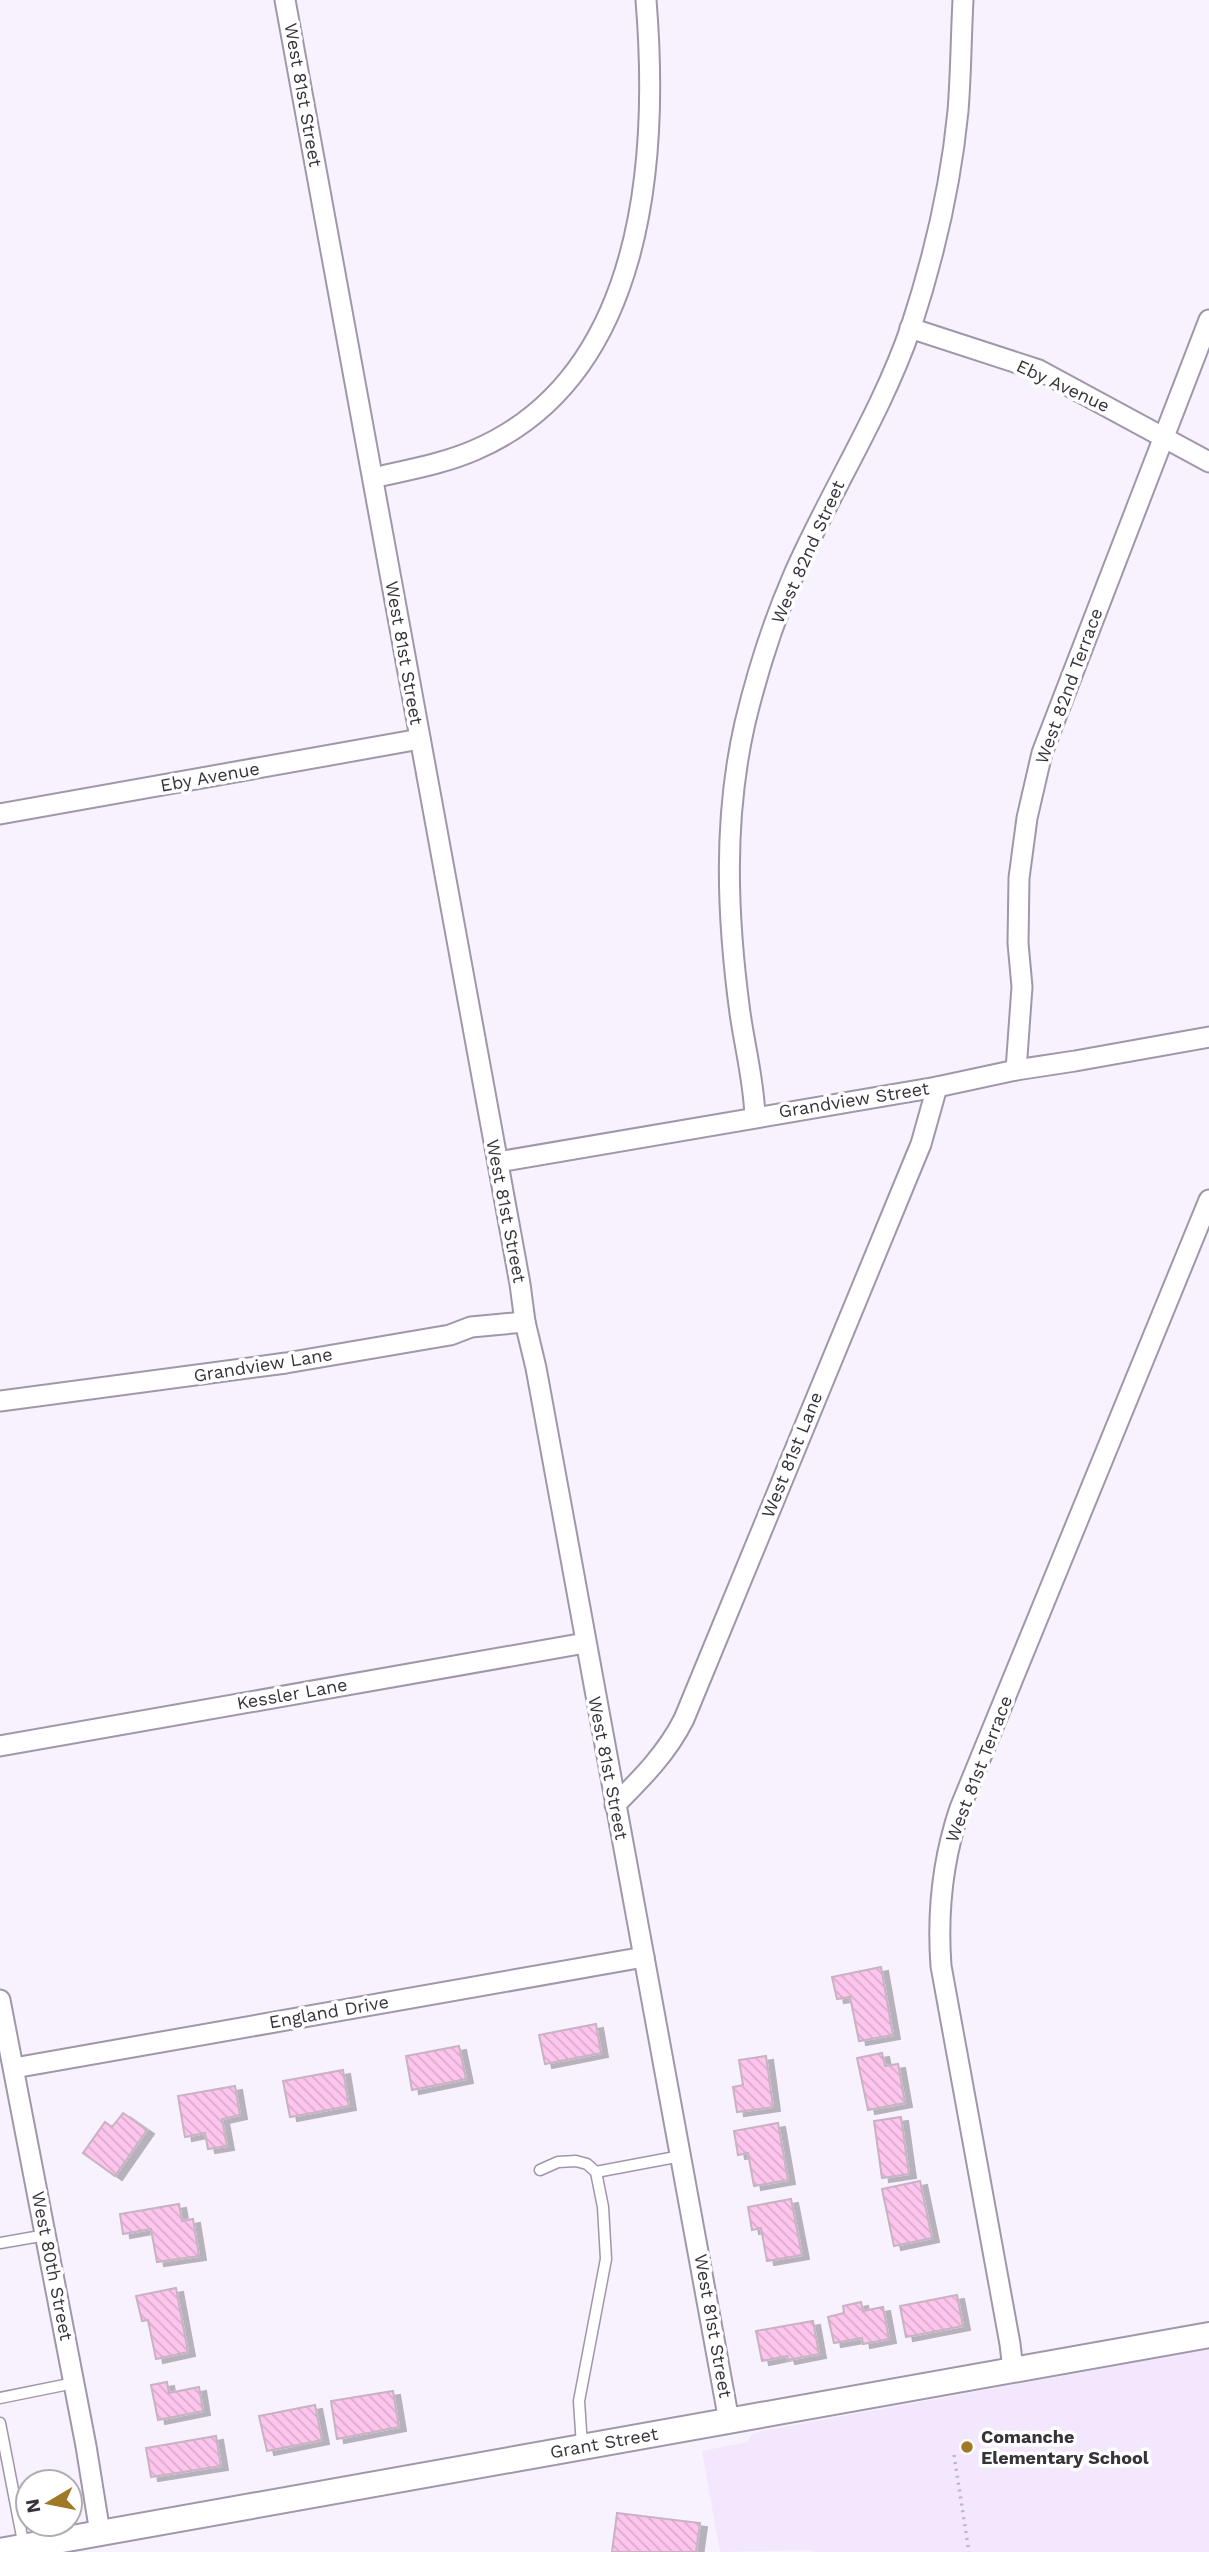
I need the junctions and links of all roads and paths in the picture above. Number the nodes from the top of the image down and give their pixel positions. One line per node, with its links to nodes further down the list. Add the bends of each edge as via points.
1 (285, 0): 8 (street, West 81st Street)
2 (646, 0): 8 (street, via 649,114 644,178 624,279 601,334 567,381 516,427 476,450)
3 (963, 0): 5 (street, West 82nd Street, via 950,174)
4 (1209, 320): 6 (street, West 82nd Terrace)
5 (910, 328): 6 (street, Eby Avenue, via 1039,370); 14 (street, West 82nd Street, via 794,575 744,725 728,870 730,936)
6 (1164, 437): 7 (street, Eby Avenue); 12 (street, West 82nd Terrace, via 1042,753 1027,818 1020,878 1022,987)
7 (1209, 462)
8 (373, 478): 9 (street, West 81st Street)
9 (420, 740): 10 (street, Eby Avenue); 15 (street, West 81st Street)
10 (0, 814)
11 (1209, 1037): 12 (street, Grandview Street)
12 (1016, 1070): 13 (street, Grandview Street)
13 (937, 1087): 14 (street, Grandview Street); 21 (street, West 81st Lane, via 921,1144 684,1719 654,1766)
14 (755, 1117): 15 (street, Grandview Street)
15 (498, 1162): 17 (street, West 81st Street)
16 (1209, 1200): 31 (street, West 81st Terrace, via 960,1808 942,1879 941,1966)
17 (525, 1322): 18 (street, Grandview Lane, via 471,1327 450,1335 286,1363); 19 (street, West 81st Street)
18 (0, 1401)
19 (584, 1643): 20 (street, Kessler Lane); 21 (street, West 81st Street)
20 (0, 1746)
21 (615, 1805): 22 (street, West 81st Street)
22 (644, 1957): 24 (street, England Drive); 25 (street, West 81st Street)
23 (0, 2000): 24 (street, West 80th Street)
24 (14, 2068): 28 (street, West 80th Street)
25 (681, 2156): 27 (lane); 34 (street, West 81st Street)
26 (540, 2170): 27 (lane, via 576,2161)
27 (596, 2172): 36 (lane, via 606,2259 579,2401)
28 (46, 2234): 29 (lane); 32 (street, West 80th Street)
29 (0, 2244)
30 (1209, 2335): 31 (street, Grant Street)
31 (1013, 2370): 34 (street, Grant Street)
32 (74, 2383): 33 (lane); 38 (street, West 80th Street)
33 (0, 2398)
34 (729, 2421): 36 (street, Grant Street)
35 (0, 2423): 39 (lane)
36 (582, 2447): 38 (street, Grant Street)
37 (954, 2455): 40 (path)
38 (100, 2533): 39 (street, Grant Street)
39 (12, 2549)
40 (969, 2552)

